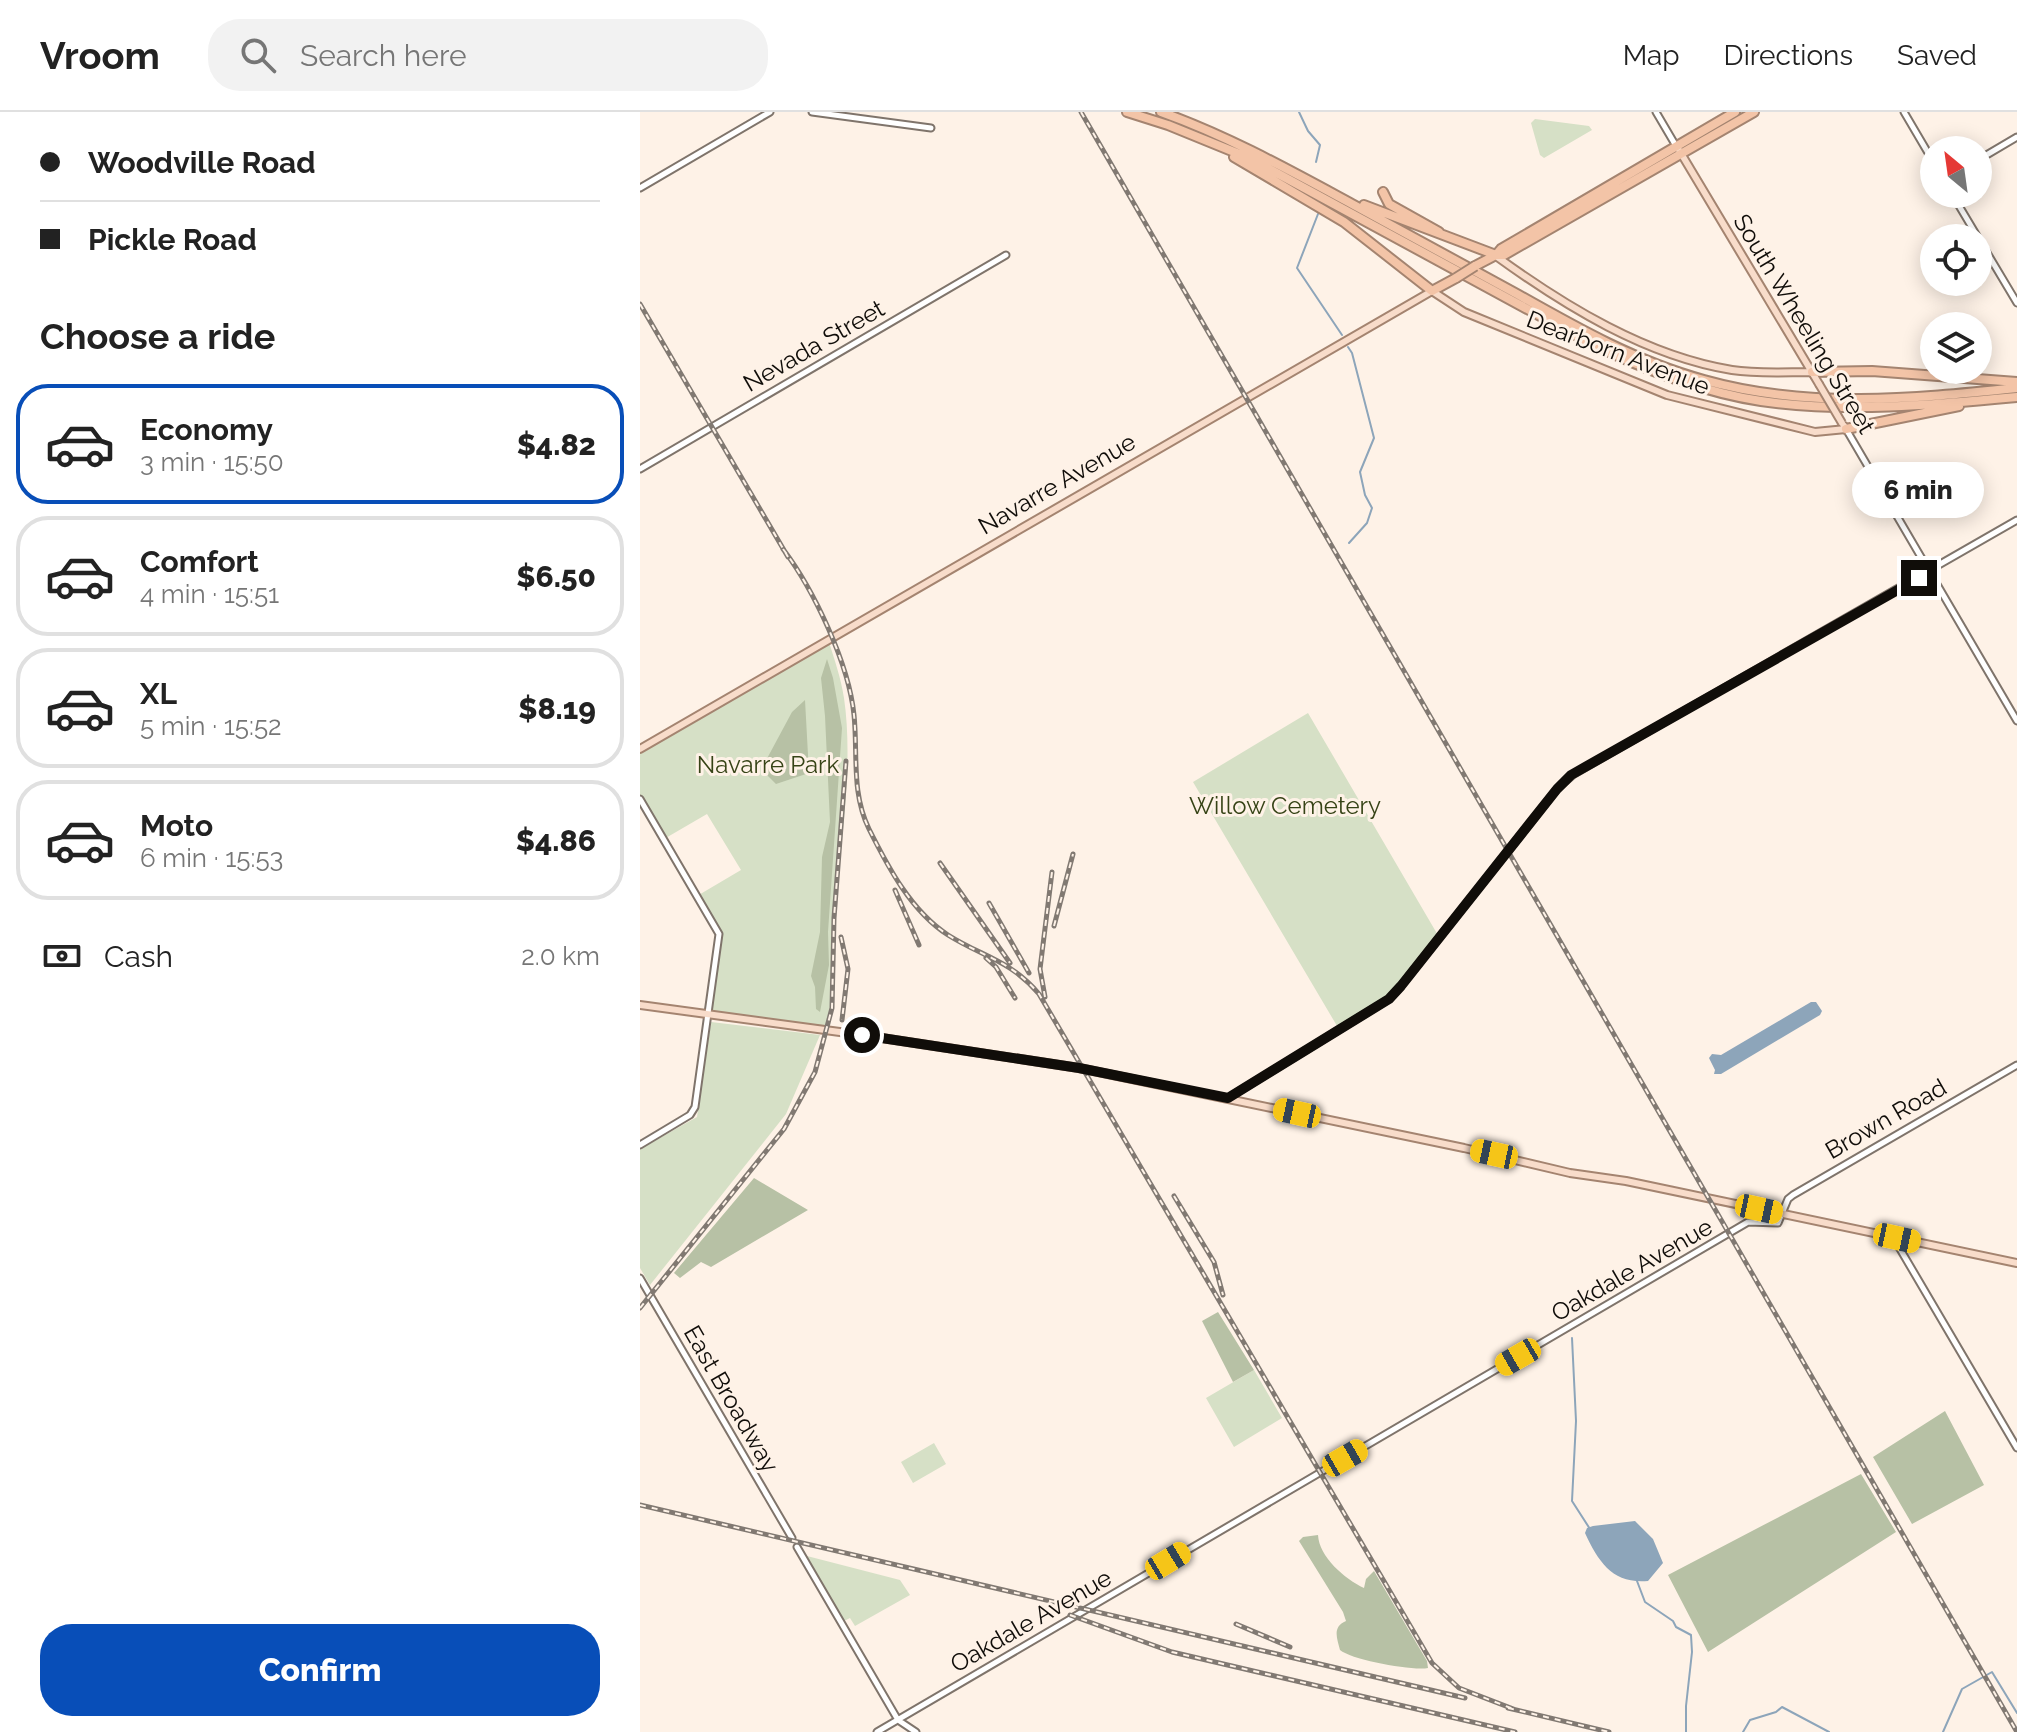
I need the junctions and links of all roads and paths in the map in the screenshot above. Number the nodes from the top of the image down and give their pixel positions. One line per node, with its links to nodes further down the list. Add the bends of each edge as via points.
1 (770, 112): 19 (street)
2 (812, 112): 12 (street)
3 (1127, 112): 11 (highway)
4 (1161, 112): 18 (highway, via 1209,129)
5 (1656, 112): 15 (street, South Wheeling Street)
6 (1735, 112): 15 (highway, Navarre Avenue)
7 (1746, 112): 10 (highway)
8 (1754, 112): 10 (highway, Navarre Avenue)
9 (1904, 112): 14 (street)
10 (1734, 124): 17 (highway, Navarre Avenue)
11 (1168, 125): 29 (highway, via 1237,158 1344,222); 35 (highway, via 1249,158 1608,351 1698,386 1759,401 1831,408)
12 (931, 128)
13 (2017, 137): 16 (street)
14 (1920, 139)
15 (1676, 146): 17 (main road, South Wheeling Street); 22 (highway, Navarre Avenue)
16 (1992, 152)
17 (1681, 155): 24 (highway, Navarre Avenue); 31 (main road, South Wheeling Street)
18 (1312, 182): 25 (highway); 33 (highway, via 1595,337 1704,380 1826,400)
19 (640, 188)
20 (1383, 192): 25 (highway, via 1389,204)
21 (1960, 208): 30 (street)
22 (1568, 209): 23 (highway, Navarre Avenue); 24 (highway, via 1570,214)
23 (1556, 216): 26 (highway); 28 (highway, Navarre Avenue)
24 (1550, 229): 26 (highway, Navarre Avenue)
25 (1443, 235): 28 (highway)
26 (1521, 246): 28 (highway, Navarre Avenue)
27 (1006, 255): 37 (street, Nevada Street)
28 (1496, 255): 29 (highway, Navarre Avenue, bridge); 31 (main road, via 1551,294 1669,352 1736,370)
29 (1432, 291): 36 (main road, Dearborn Avenue, via 1464,312 1675,398 1815,432); 41 (main road, Navarre Avenue)
30 (2017, 303)
31 (1812, 372): 32 (highway); 36 (main road, South Wheeling Street, bridge)
32 (2017, 382)
33 (2017, 388)
34 (2017, 397): 35 (highway)
35 (1994, 399): 36 (highway)
36 (1844, 426): 39 (street, South Wheeling Street)
37 (640, 469)
38 (2017, 520): 39 (street)
39 (1931, 572): 40 (street, South Wheeling Street); 46 (street, via 1571,775 1389,999)
40 (2017, 721)
41 (640, 749)
42 (640, 799): 44 (street, via 718,932)
43 (640, 1005): 44 (main road)
44 (709, 1014): 46 (main road, via 1043,1062); 47 (street, via 693,1111)
45 (2017, 1065): 48 (street, Brown Road, via 1793,1195)
46 (1228, 1098): 48 (main road)
47 (640, 1145)
48 (1784, 1214): 49 (main road); 55 (street, Oakdale Avenue, via 1778,1223 1752,1221 1733,1231)
49 (1893, 1237): 50 (main road); 52 (street)
50 (2017, 1263)
51 (640, 1278): 53 (street, East Broadway)
52 (2017, 1448)
53 (792, 1538)
54 (797, 1547): 55 (street)
55 (898, 1720): 56 (street, Oakdale Avenue); 57 (street)
56 (877, 1732)
57 (916, 1732)

